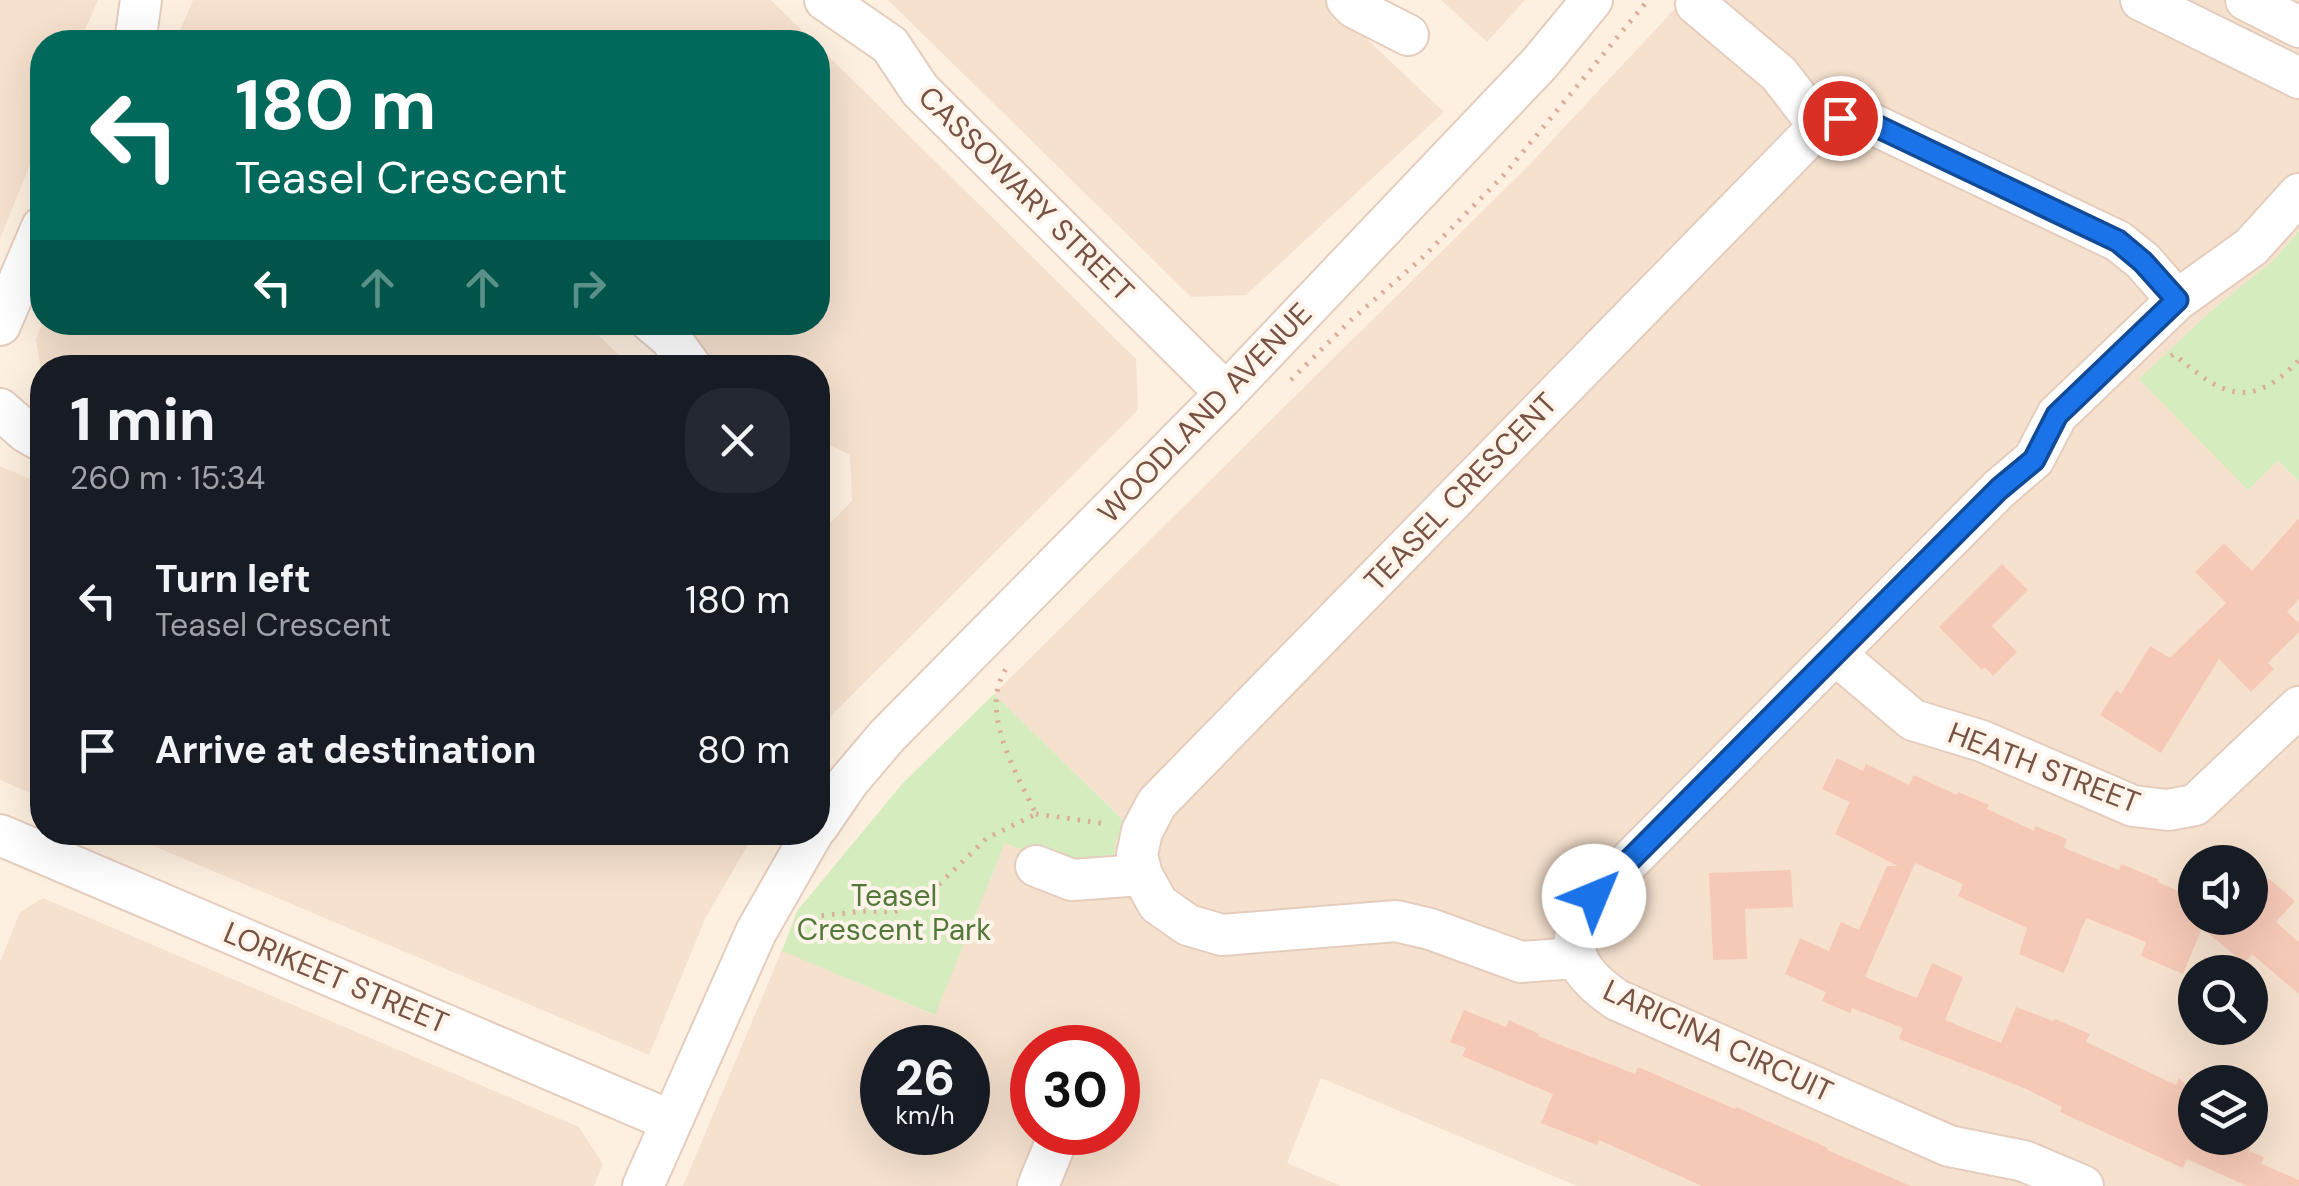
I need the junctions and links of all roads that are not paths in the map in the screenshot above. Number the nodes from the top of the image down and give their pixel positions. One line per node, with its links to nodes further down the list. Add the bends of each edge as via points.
1 (141, 0): 9 (street)
2 (825, 0): 19 (street, CASSOWARY STREET, via 890,45 920,90)
3 (1348, 0): 10 (street)
4 (1592, 0): 19 (street, WOODLAND AVENUE)
5 (2141, 0): 11 (street)
6 (2246, 0): 8 (street)
7 (1696, 4): 12 (street, via 1779,74)
8 (2299, 26)
9 (137, 30)
10 (1408, 34)
11 (2299, 78)
12 (1819, 126): 15 (street, via 1840,118 1868,122 2118,241); 28 (street, TEASEL CRESCENT, via 1158,802 1142,831)
13 (2299, 194): 15 (street, LARICINA CIRCUIT, via 2251,248)
14 (30, 255): 16 (street)
15 (2177, 300): 22 (street, LARICINA CIRCUIT, via 2057,415 2034,460)
16 (0, 324)
17 (666, 335): 18 (street)
18 (682, 355)
19 (1226, 393): 24 (street, WOODLAND AVENUE, via 887,736)
20 (0, 409): 21 (street)
21 (30, 434)
22 (1836, 654): 23 (street, HEATH STREET, via 1913,720 1982,741 2132,806 2195,806); 29 (street, LARICINA CIRCUIT, via 1594,896 1576,930)
23 (2299, 707)
24 (830, 808)
25 (806, 845): 30 (street, via 756,932)
26 (3, 846): 30 (street, LORIKEET STREET)
27 (1036, 866): 28 (street, via 1072,880)
28 (1142, 875): 29 (street, via 1158,904 1188,926 1222,935 1396,920 1521,962)
29 (1575, 958): 34 (street, LARICINA CIRCUIT, via 1593,984 1617,1000 1950,1146 2024,1160)
30 (671, 1121): 32 (street)
31 (1051, 1155): 33 (street)
32 (643, 1186)
33 (1038, 1186)
34 (2083, 1186)

